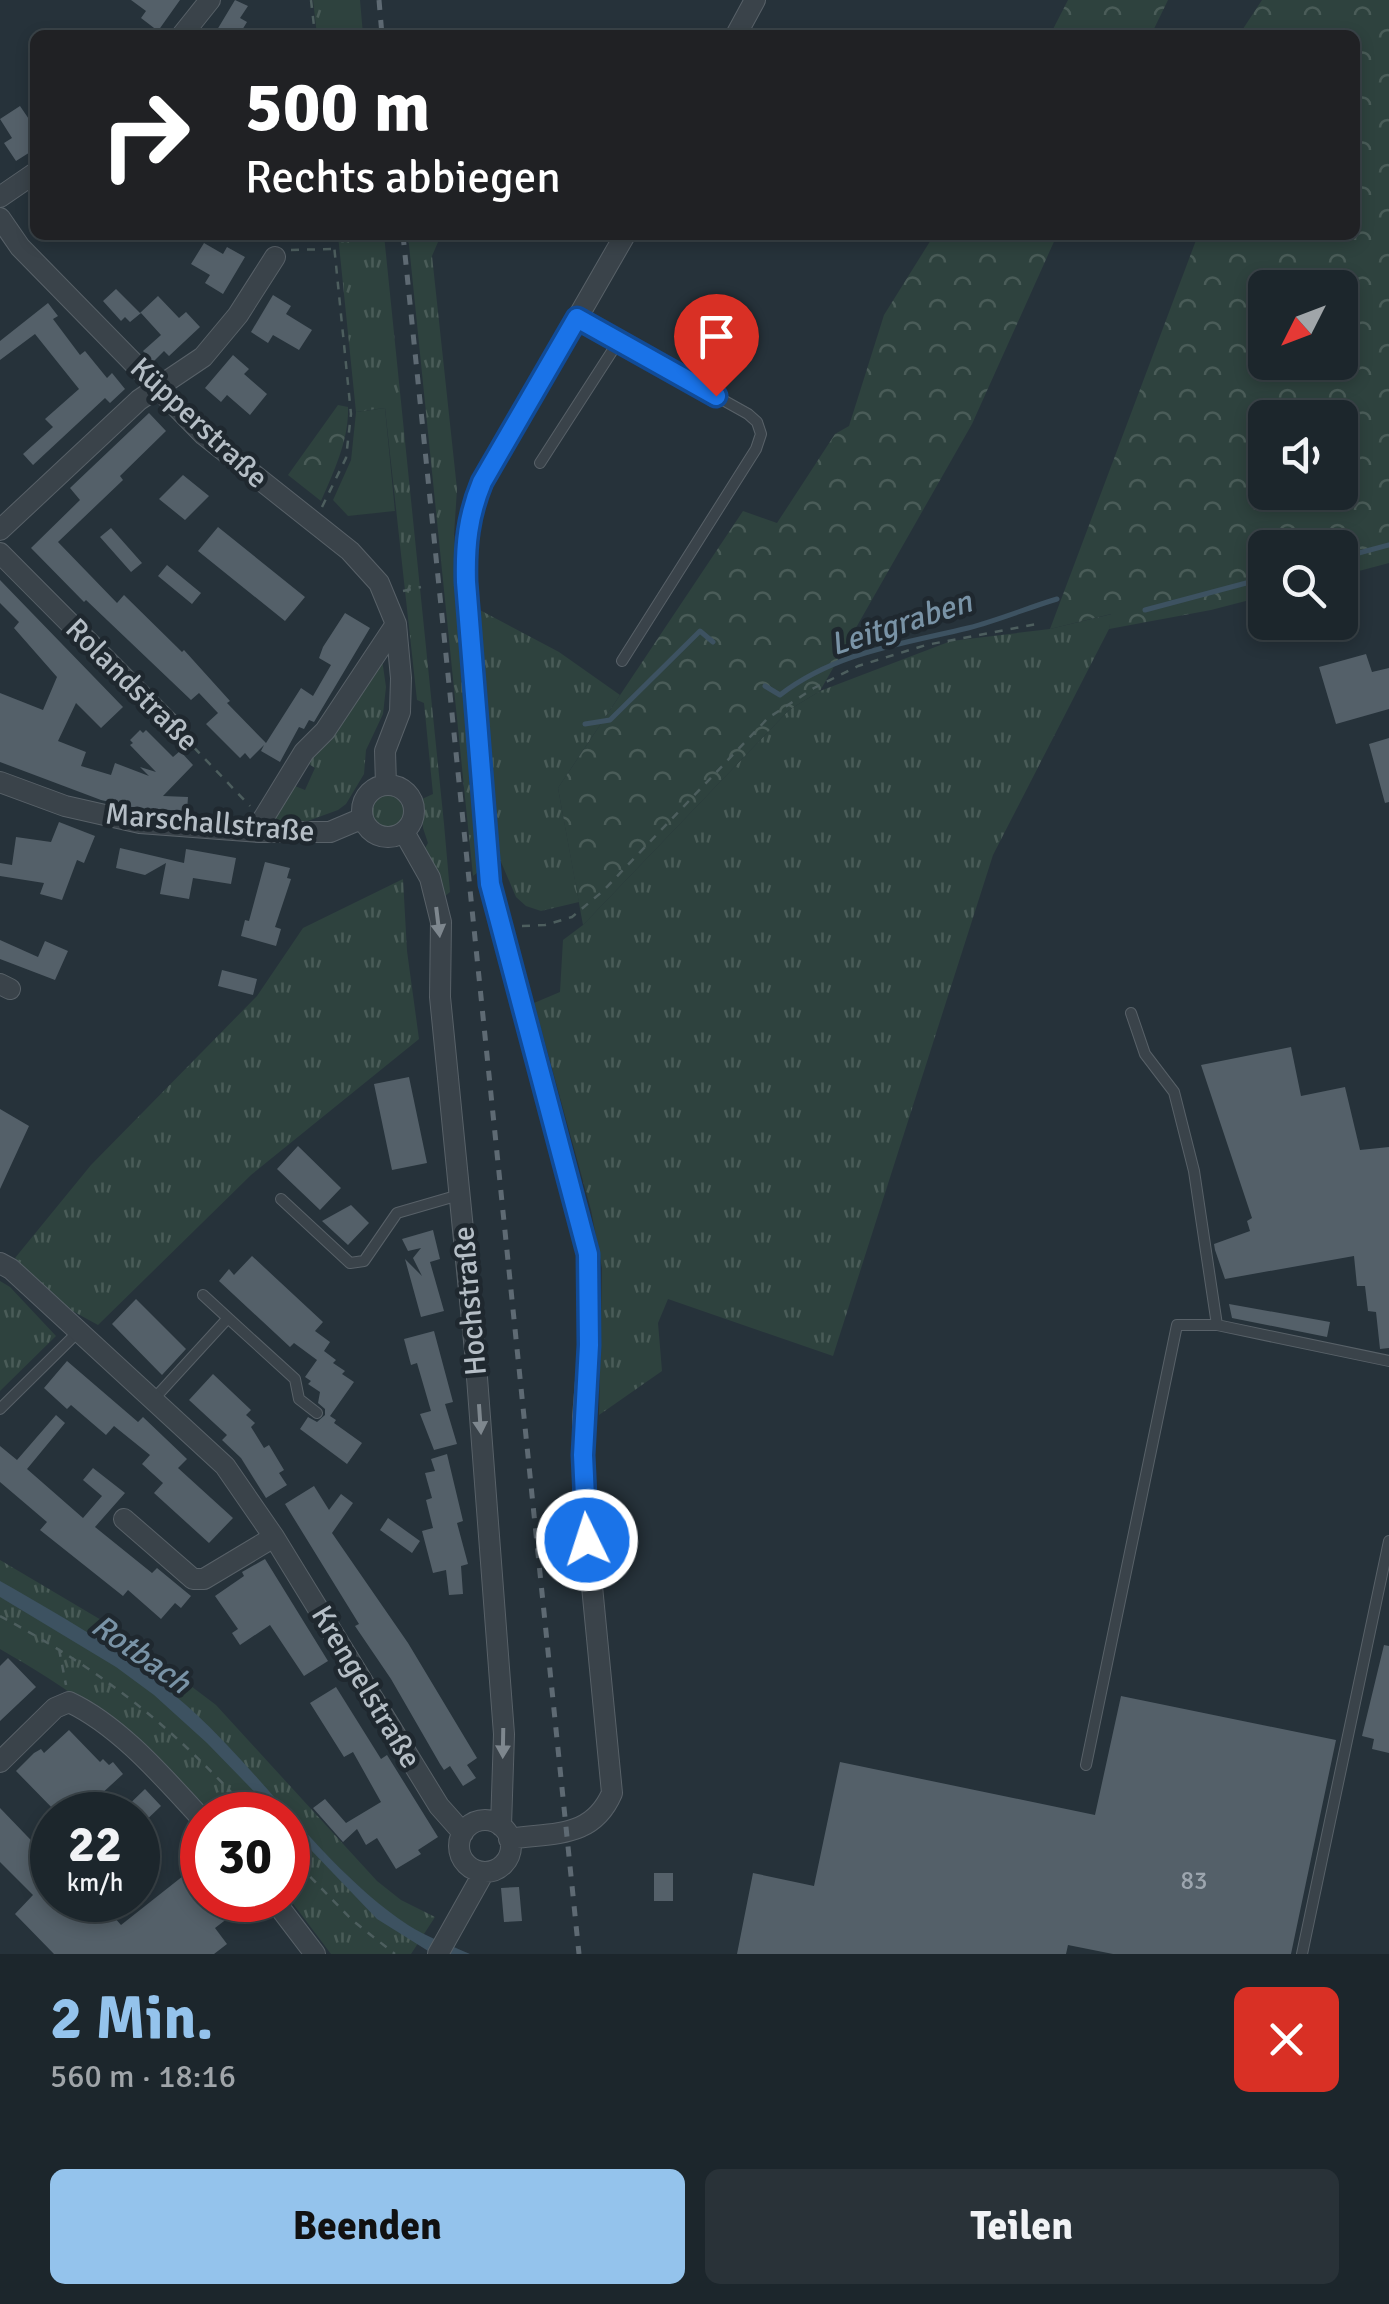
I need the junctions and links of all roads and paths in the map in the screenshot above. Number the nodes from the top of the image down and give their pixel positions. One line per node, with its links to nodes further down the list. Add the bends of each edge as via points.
1 (210, 0): 4 (street)
2 (312, 0): 5 (path)
3 (755, 0): 6 (street)
4 (186, 30)
5 (314, 30)
6 (739, 30)
7 (30, 176): 8 (street)
8 (0, 197)
9 (0, 218): 16 (street, Küpperstraße)
10 (333, 240): 12 (path)
11 (622, 240): 14 (street)
12 (334, 249): 13 (path, via 286,250); 18 (path, via 351,414 346,458)
13 (274, 257): 16 (street, via 204,357)
14 (577, 318): 15 (lane); 32 (street, via 482,482 466,536 485,850)
15 (618, 342): 17 (lane); 25 (lane, via 748,414 761,434)
16 (157, 388): 18 (street, Küpperstraße); 19 (street)
17 (540, 463)
18 (311, 522): 23 (street, Küpperstraße, via 366,566)
19 (0, 530)
20 (0, 553): 26 (street, Rolandstraße)
21 (421, 587): 22 (path)
22 (400, 592)
23 (396, 624): 28 (street, Küpperstraße, via 400,712 385,750); 30 (street, via 325,732 304,752)
24 (1037, 624): 32 (path, via 926,645 814,688 768,718 572,917)
25 (622, 661)
26 (171, 724): 30 (path, Rolandstraße)
27 (0, 782): 30 (street, Marschallstraße, via 106,818)
28 (386, 786): 29 (street, via 365,798); 31 (street, via 401,788 413,804)
29 (362, 818): 30 (street, Marschallstraße, via 330,832); 31 (street, via 375,834)
30 (261, 825)
31 (404, 832): 34 (street, Hochstraße, one-way to 34, via 430,878 441,922 440,997)
32 (501, 927): 55 (street, via 588,1254 583,1494 612,1792 604,1812 586,1827)
33 (1132, 1012): 39 (lane, via 1145,1054 1174,1092 1194,1171)
34 (460, 1194): 35 (lane, via 396,1213 364,1261 350,1262); 55 (street, Hochstraße, one-way to 55, via 504,1734 502,1779)
35 (280, 1199)
36 (0, 1263): 40 (street, Krengelstraße)
37 (204, 1295): 38 (lane)
38 (228, 1318): 42 (lane); 44 (lane, via 295,1380 300,1400)
39 (1217, 1325): 41 (lane); 52 (lane, via 1177,1326)
40 (78, 1332): 42 (street, Krengelstraße); 43 (lane)
41 (1389, 1361)
42 (153, 1400): 46 (street, Krengelstraße, via 225,1466)
43 (0, 1409)
44 (317, 1412)
45 (124, 1519): 46 (street, via 193,1579)
46 (274, 1537): 55 (street, Krengelstraße, via 439,1806)
47 (1389, 1541): 64 (lane)
48 (0, 1616): 49 (path)
49 (59, 1647): 50 (path); 53 (path, via 172,1731)
50 (69, 1702): 51 (street); 54 (street, via 88,1710)
51 (0, 1762)
52 (1086, 1765)
53 (230, 1792)
54 (180, 1797)
55 (488, 1830): 56 (street, Hochstraße, via 459,1847); 57 (street, via 509,1855)
56 (464, 1861): 57 (street); 60 (street)
57 (484, 1872): 60 (street)
58 (310, 1877): 62 (path)
59 (290, 1922): 61 (street)
60 (450, 1930): 63 (street)
61 (314, 1954)
62 (395, 1954)
63 (438, 1954)
64 (1302, 1954)

